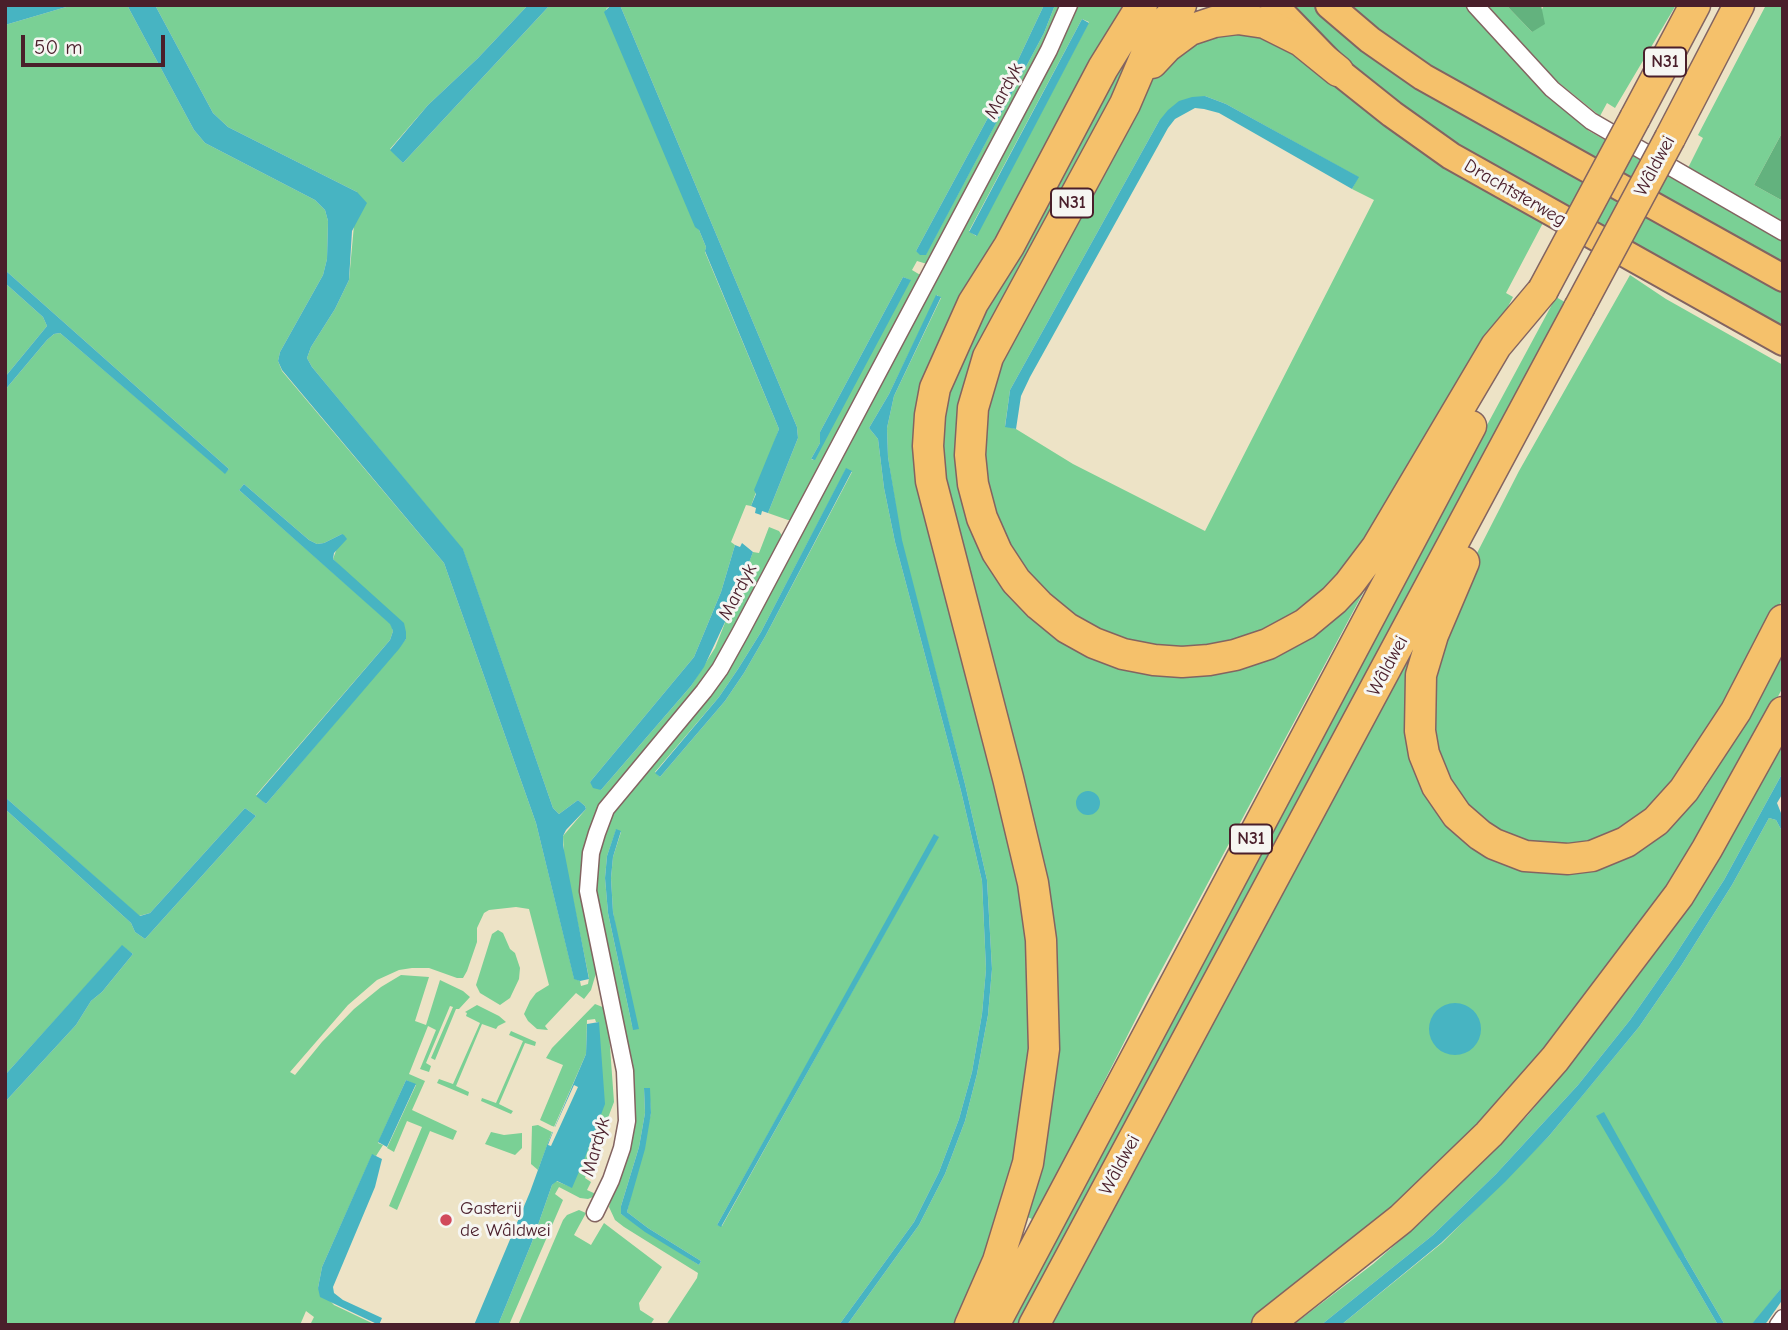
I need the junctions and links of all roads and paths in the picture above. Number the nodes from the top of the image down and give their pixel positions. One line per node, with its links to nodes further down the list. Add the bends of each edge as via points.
1 (1069, 5): 18 (street, Mardyk, via 1043,62 720,669 606,809 592,853 588,891 625,1071 627,1121 615,1169)
2 (1181, 5): 10 (highway, N31, via 1149,48)
3 (1274, 5): 9 (main road, Drachtsterweg)
4 (1329, 5): 12 (main road, via 1423,77)
5 (1475, 5): 11 (street, via 1552,89 1591,121)
6 (1695, 5): 13 (highway, Wâldwei / N31, bridge)
7 (1739, 5): 15 (highway, Wâldwei / N31, bridge)
8 (1143, 6): 20 (highway, N31, via 1103,68 1009,246 973,303 935,388 930,415 931,481 1033,883 1042,963 1044,1049 1028,1163 998,1261)
9 (1338, 71): 10 (highway, N31, via 1301,41 1265,23 1214,22 1190,30 1167,47); 14 (main road, Drachtsterweg, via 1451,156)
10 (1125, 104): 13 (highway, N31, via 988,357 973,408 970,455 982,518 1016,580 1039,605 1094,643 1154,660 1209,660 1268,644 1318,614 1377,547 1496,346)
11 (1783, 232)
12 (1783, 278)
13 (1544, 290): 21 (highway, Wâldwei / N31)
14 (1783, 342)
15 (1503, 450): 16 (highway, N31, via 1489,512 1448,597 1421,675 1420,730 1429,770 1446,801 1494,844 1525,856 1568,859 1610,850 1642,832 1684,790 1736,711); 22 (highway, Wâldwei / N31)
16 (1783, 620)
17 (1783, 712): 23 (highway, via 1679,895 1555,1059 1489,1134 1410,1211)
18 (595, 1213)
19 (1783, 1318): 24 (street)
20 (970, 1325)
21 (994, 1325)
22 (1034, 1325)
23 (1267, 1325)
24 (1778, 1325)

